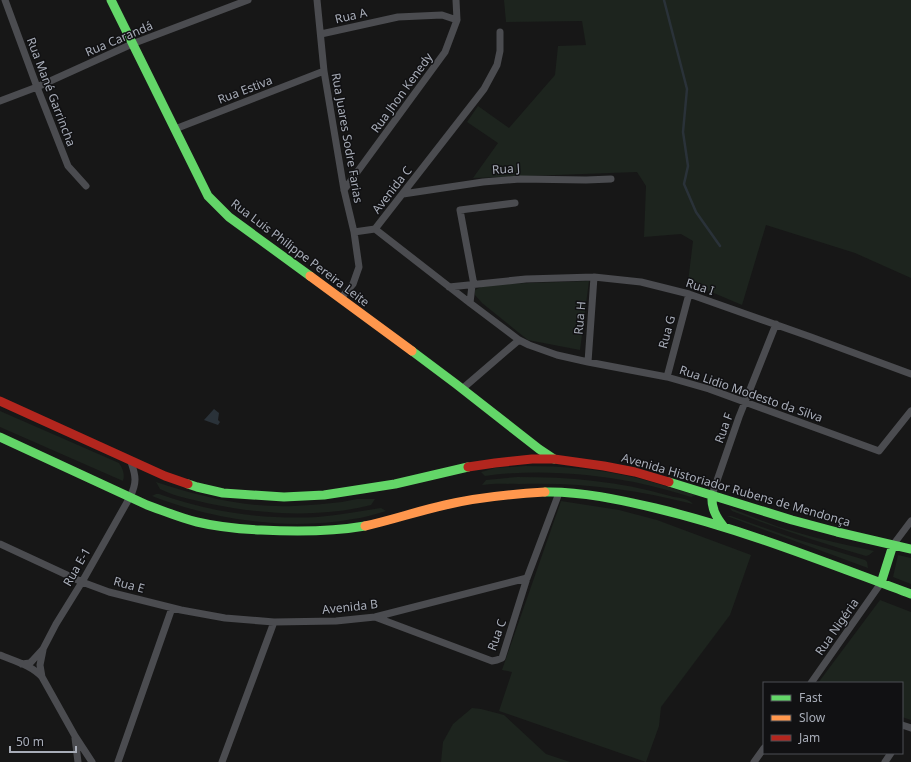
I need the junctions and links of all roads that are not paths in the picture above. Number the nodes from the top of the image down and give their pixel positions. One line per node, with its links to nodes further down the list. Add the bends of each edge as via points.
1 (5, 0): 11 (street, Rua Mané Garrincha)
2 (111, 0): 9 (main road, Rua Luis Philippe Pereira Leite)
3 (248, 0): 9 (street, Rua Carandá)
4 (317, 0): 8 (street, Rua Juares Sodre Farias)
5 (456, 0): 6 (street, Rua Jhon Kenedy)
6 (457, 20): 8 (street, Rua A, via 442,15 398,16); 16 (street, Rua Jhon Kenedy, via 445,52)
7 (500, 32): 17 (street, Avenida C, via 497,65 484,89)
8 (321, 34): 10 (street, Rua Juares Sodre Farias)
9 (132, 44): 11 (street, Rua Carandá); 13 (main road, Rua Luis Philippe Pereira Leite)
10 (324, 71): 13 (street, Rua Estiva); 16 (street, Rua Juares Sodre Farias)
11 (37, 86): 12 (street, Rua Carandá); 15 (street, Rua Mané Garrincha, via 68,166)
12 (0, 102)
13 (175, 129): 25 (main road, Rua Luis Philippe Pereira Leite, via 208,196 229,217)
14 (611, 179): 17 (street, Rua J, via 520,179)
15 (86, 186)
16 (344, 190): 20 (street, Rua Juares Sodre Farias)
17 (403, 194): 19 (street, Avenida C)
18 (515, 203): 22 (street, via 460,210)
19 (375, 229): 20 (street); 23 (street, Avenida C)
20 (354, 232): 25 (street, Rua Juares Sodre Farias, via 359,267 353,284)
21 (594, 277): 22 (street, Rua I, via 526,279); 24 (street, Rua I, via 641,282); 29 (street, Rua H)
22 (473, 285): 23 (street, Rua I); 26 (street)
23 (449, 287): 26 (street, Avenida C)
24 (689, 294): 27 (street, Rua I); 31 (street, Rua G)
25 (341, 298): 32 (main road, Rua Luis Philippe Pereira Leite)
26 (470, 303): 28 (street, Avenida C)
27 (776, 324): 30 (street, Rua I); 34 (street, Rua F)
28 (519, 340): 29 (street, Rua Lidio Modesto da Silva, via 557,355); 32 (street)
29 (588, 362): 31 (street, Rua Lidio Modesto da Silva)
30 (911, 374)
31 (667, 377): 34 (street, Rua Lidio Modesto da Silva)
32 (462, 389): 37 (main road, Rua Luis Philippe Pereira Leite)
33 (0, 401): 38 (main road, Avenida Historiador Rubens de Mendonça)
34 (745, 402): 35 (street, Rua Lidio Modesto da Silva, via 879,450); 40 (street, Rua F)
35 (911, 411)
36 (0, 437): 41 (main road)
37 (554, 459): 38 (main road, Avenida Historiador Rubens de Mendonça, via 495,463 364,490 284,497 223,493 197,487); 40 (main road, Avenida Historiador Rubens de Mendonça, via 634,472)
38 (130, 462): 41 (street, Rua E-1, via 135,477)
39 (559, 492): 41 (main road, via 488,497 432,508 371,525 303,532 259,531 219,526 170,513); 43 (main road, via 629,502); 47 (street, Rua C)
40 (712, 494): 43 (main road, via 712,510); 45 (main road, Avenida Historiador Rubens de Mendonça, via 792,520)
41 (130, 497): 48 (street, Rua E-1)
42 (911, 521): 45 (street)
43 (724, 527): 49 (main road)
44 (0, 544): 48 (street, Rua E)
45 (893, 545): 46 (main road, Avenida Historiador Rubens de Mendonça); 49 (main road)
46 (911, 549)
47 (527, 578): 52 (street, Avenida B); 52 (street, Rua C, via 502,658 498,660 492,661)
48 (82, 582): 51 (street, Rua E, via 109,592); 54 (street, Rua E-1)
49 (881, 583): 50 (main road); 58 (street, Rua Nigéria)
50 (911, 594)
51 (172, 608): 53 (street, Avenida B, via 225,618); 64 (street)
52 (375, 617): 53 (street, Avenida B, via 336,621)
53 (274, 622): 65 (street)
54 (43, 649): 56 (street, Rua E-1, via 30,663); 57 (street, Rua E-1, via 40,665)
55 (0, 655): 56 (street)
56 (22, 664): 57 (street, via 34,669)
57 (42, 677): 59 (street)
58 (812, 682)
59 (75, 736): 61 (street); 62 (street)
60 (763, 749): 66 (street)
61 (92, 761): 63 (street)
62 (78, 762)
63 (82, 762)
64 (118, 762)
65 (222, 762)
66 (754, 762)

